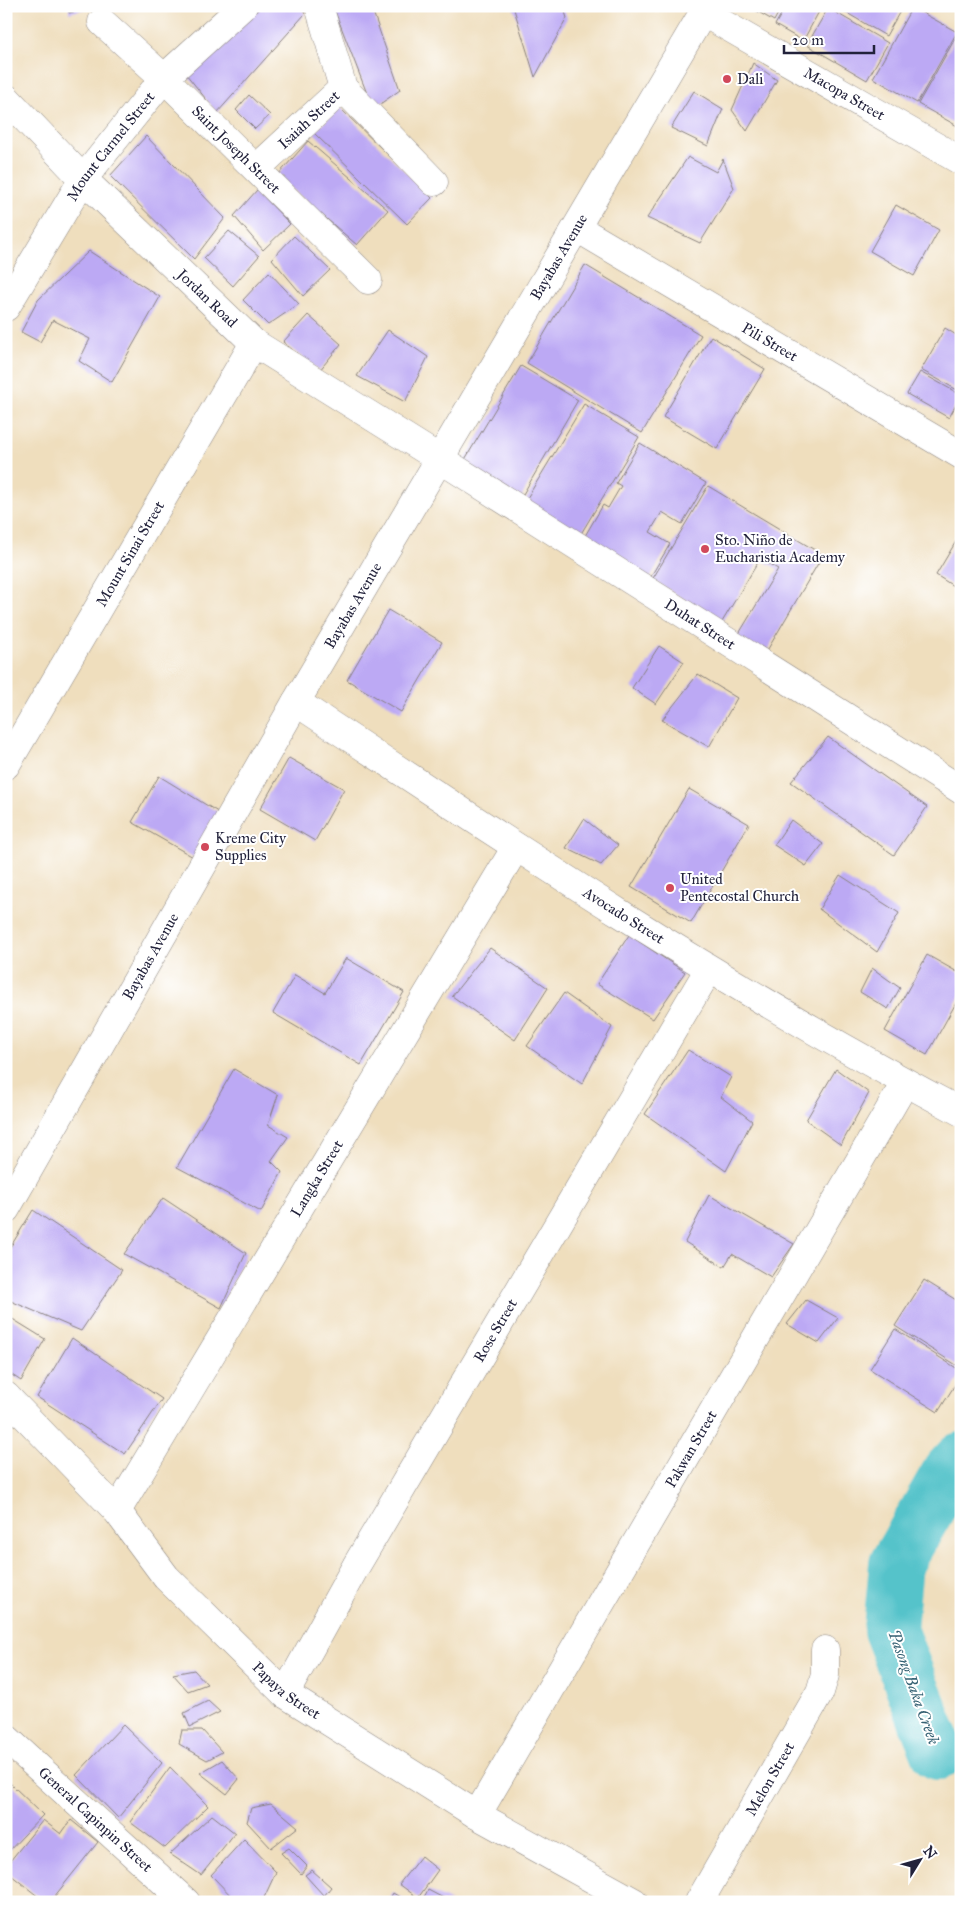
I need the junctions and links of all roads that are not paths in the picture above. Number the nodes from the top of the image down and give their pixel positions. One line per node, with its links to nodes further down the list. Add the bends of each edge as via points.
1 (243, 6): 5 (street, Mount Carmel Street)
2 (319, 6): 6 (street, Isaiah Street)
3 (706, 10): 8 (street, Macopa Street); 12 (street, Bayabas Avenue)
4 (102, 22): 5 (street, Saint Joseph Street)
5 (164, 78): 9 (street, Saint Joseph Street); 10 (street, Mount Carmel Street)
6 (344, 88): 9 (street, Isaiah Street); 11 (street)
7 (6, 98): 10 (street, Jordan Road)
8 (961, 161)
9 (256, 168): 13 (street, Saint Joseph Street)
10 (83, 179): 14 (street, Mount Carmel Street); 15 (street, Jordan Road)
11 (434, 182)
12 (578, 228): 16 (street, Pili Street); 17 (street, Bayabas Avenue)
13 (368, 280)
14 (7, 303)
15 (254, 343): 17 (street, Jordan Road); 19 (street, Mount Sinai Street)
16 (961, 455)
17 (440, 459): 18 (street, Bayabas Avenue); 20 (street, Duhat Street)
18 (296, 702): 21 (street, Avocado Street); 25 (street, Bayabas Avenue)
19 (6, 765)
20 (961, 790)
21 (516, 847): 22 (street, Avocado Street); 27 (street, Langka Street)
22 (709, 969): 23 (street, Avocado Street); 29 (street, Rose Street, via 361,1558)
23 (905, 1083): 24 (street, Avocado Street); 31 (street, Pakwan Street)
24 (961, 1112)
25 (6, 1210)
26 (6, 1396): 27 (street, Papaya Street)
27 (117, 1511): 29 (street, Papaya Street, via 166,1577)
28 (825, 1650): 34 (street, Melon Street, via 825,1675 820,1692)
29 (285, 1694): 31 (street, Papaya Street)
30 (6, 1738): 32 (street, General Capinpin Street)
31 (477, 1815): 33 (street, Papaya Street)
32 (186, 1902)
33 (634, 1902)
34 (699, 1902)

